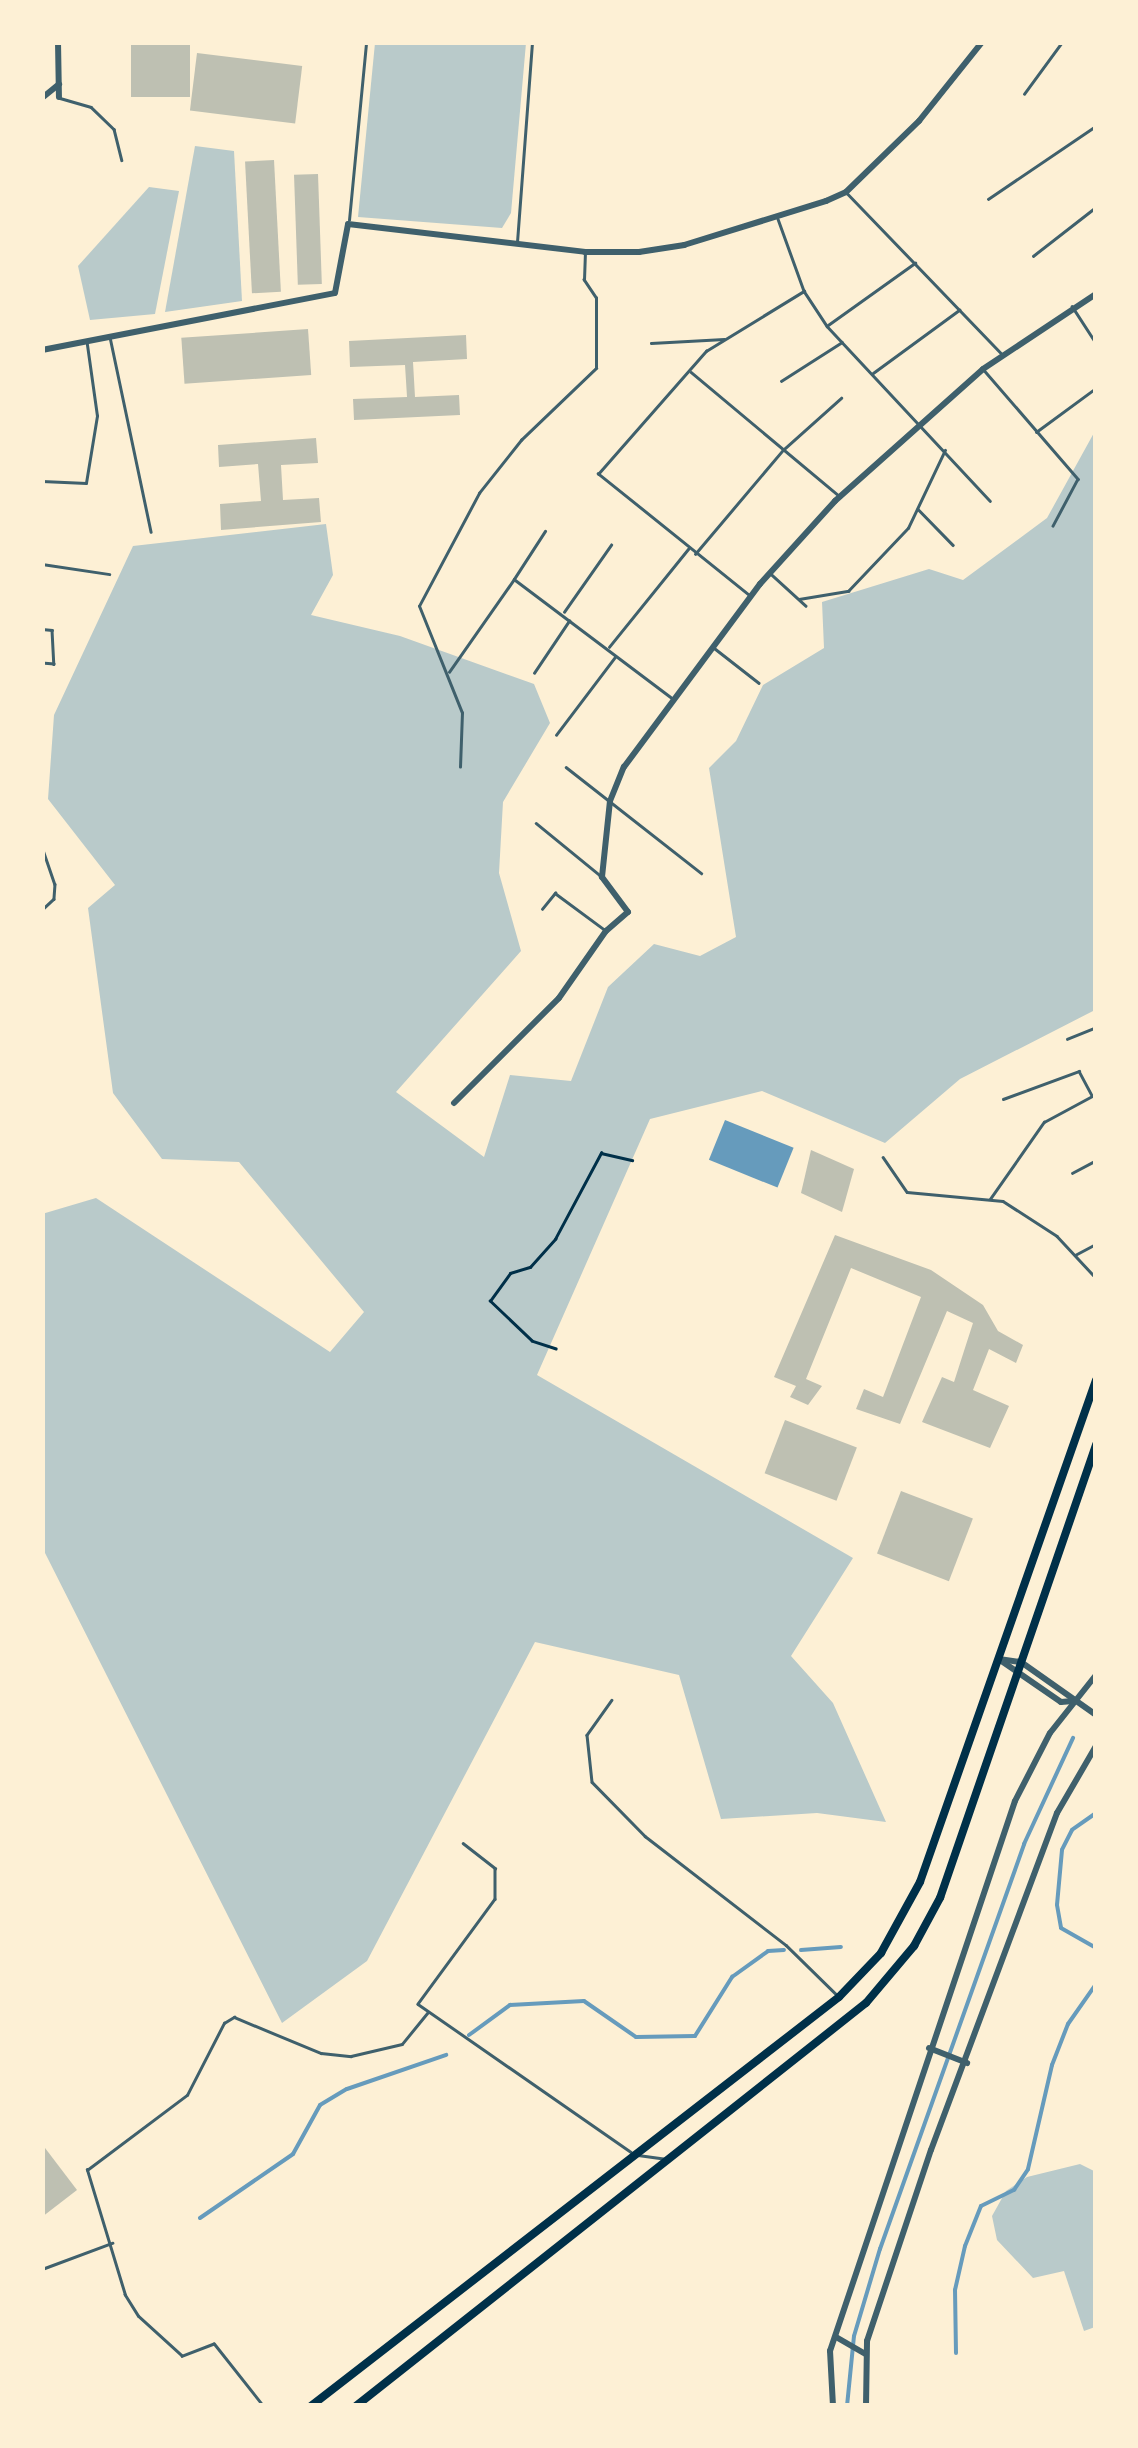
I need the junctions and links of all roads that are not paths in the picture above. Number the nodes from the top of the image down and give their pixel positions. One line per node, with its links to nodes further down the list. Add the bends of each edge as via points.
1 (58, 42): 6 (street)
2 (366, 42): 18 (lane)
3 (532, 42): 19 (lane)
4 (982, 42): 13 (street, via 918,121)
5 (1062, 42): 7 (lane)
6 (59, 84): 8 (street); 9 (street)
7 (1024, 94)
8 (58, 97): 12 (lane, via 91,107 114,129)
9 (42, 98)
10 (1096, 126): 15 (lane)
11 (42, 154): 14 (lane)
12 (122, 160)
13 (846, 192): 17 (street); 22 (lane)
14 (42, 193)
15 (988, 199)
16 (1096, 208): 21 (lane)
17 (777, 216): 20 (street, via 684,244); 23 (lane)
18 (348, 224): 19 (street); 28 (street, via 335,293)
19 (517, 244): 20 (street)
20 (585, 252): 71 (lane, via 584,280 596,298 596,368 521,440 480,493 419,606)
21 (1033, 256)
22 (915, 262): 26 (lane); 27 (lane)
23 (804, 291): 27 (lane); 30 (lane)
24 (1096, 294): 25 (street)
25 (1072, 306): 33 (lane); 35 (street)
26 (960, 310): 35 (lane); 38 (lane)
27 (827, 326): 31 (lane)
28 (110, 336): 29 (street); 52 (lane)
29 (86, 339): 34 (street); 46 (lane, via 96,416 86,483)
30 (726, 339): 32 (lane); 37 (lane)
31 (843, 342): 38 (lane); 39 (lane)
32 (651, 343)
33 (1096, 343)
34 (42, 350)
35 (1002, 354): 36 (street)
36 (983, 369): 42 (street); 43 (lane)
37 (690, 370): 45 (lane); 55 (lane, via 598,474)
38 (872, 374): 42 (lane)
39 (781, 381)
40 (1096, 388): 43 (lane)
41 (841, 398): 45 (lane)
42 (920, 425): 44 (lane); 47 (street)
43 (1036, 432): 50 (lane, via 1078,479)
44 (946, 449): 48 (lane); 49 (lane)
45 (783, 450): 47 (lane); 56 (lane)
46 (42, 481)
47 (840, 497): 58 (street)
48 (990, 501)
49 (918, 508): 53 (lane); 62 (lane, via 908,528 848,591)
50 (1053, 526)
51 (545, 531): 60 (lane)
52 (152, 532)
53 (952, 545)
54 (611, 546): 64 (lane)
55 (688, 549): 56 (lane); 68 (lane)
56 (694, 555): 61 (lane)
57 (42, 564): 59 (lane)
58 (770, 573): 61 (street); 62 (lane)
59 (109, 574)
60 (514, 579): 64 (lane); 71 (lane)
61 (751, 597): 67 (street)
62 (798, 600): 63 (lane)
63 (806, 606)
64 (563, 613): 65 (lane)
65 (570, 618): 68 (lane); 72 (lane)
66 (42, 629): 70 (lane, via 52,630 54,664)
67 (712, 646): 73 (lane); 74 (street)
68 (608, 648): 69 (lane)
69 (616, 655): 74 (lane); 75 (lane)
70 (42, 663)
71 (448, 673): 77 (lane, via 462,714)
72 (534, 673)
73 (758, 683)
74 (674, 700): 78 (street, via 624,767)
75 (556, 735)
76 (566, 766): 78 (lane)
77 (460, 767)
78 (610, 801): 81 (lane); 82 (street)
79 (536, 823): 82 (lane)
80 (42, 847): 84 (lane, via 55,884 54,900)
81 (701, 873)
82 (602, 878): 85 (street, via 628,912)
83 (542, 909): 85 (lane, via 555,893)
84 (42, 910)
85 (606, 931): 90 (street, via 559,998)
86 (1096, 1027): 87 (lane)
87 (1067, 1039)
88 (1094, 1095): 89 (lane, via 1079,1071); 94 (lane, via 1044,1122)
89 (1003, 1099)
90 (454, 1103)
91 (883, 1157): 94 (lane, via 908,1192)
92 (1096, 1160): 93 (lane)
93 (1072, 1172)
94 (990, 1198): 96 (lane, via 1057,1236)
95 (1096, 1244): 96 (lane)
96 (1076, 1255): 97 (lane)
97 (1096, 1278)
98 (1096, 1380): 100 (main road)
99 (1096, 1444): 101 (main road)
100 (999, 1660): 101 (street); 102 (street); 109 (main road, via 904,1918)
101 (1021, 1662): 102 (main road); 105 (street, via 1070,1692)
102 (1016, 1675): 105 (street, via 1061,1702); 114 (main road, via 940,1898 914,1946 866,2004)
103 (1096, 1675): 105 (street)
104 (612, 1700): 109 (lane, via 587,1734 592,1782 645,1836 786,1945)
105 (1073, 1701): 106 (street); 111 (street, via 1014,1801)
106 (1096, 1715)
107 (1096, 1746): 112 (street, via 1057,1813)
108 (463, 1842): 110 (lane, via 495,1868 495,1900 418,2004)
109 (839, 1997): 113 (main road)
110 (428, 2012): 113 (lane); 115 (lane, via 402,2044 351,2056 321,2053 234,2017 224,2023 187,2095 88,2170)
111 (928, 2048): 112 (street); 117 (street)
112 (967, 2063): 118 (street)
113 (634, 2154): 114 (lane); 120 (main road)
114 (666, 2159): 121 (main road)
115 (113, 2243): 116 (lane); 119 (lane, via 125,2294 148,2328 182,2356 214,2344)
116 (42, 2269)
117 (836, 2337): 118 (street); 122 (street, via 828,2371)
118 (865, 2354): 123 (street)
119 (263, 2406)
120 (311, 2406)
121 (356, 2406)
122 (833, 2406)
123 (866, 2406)

